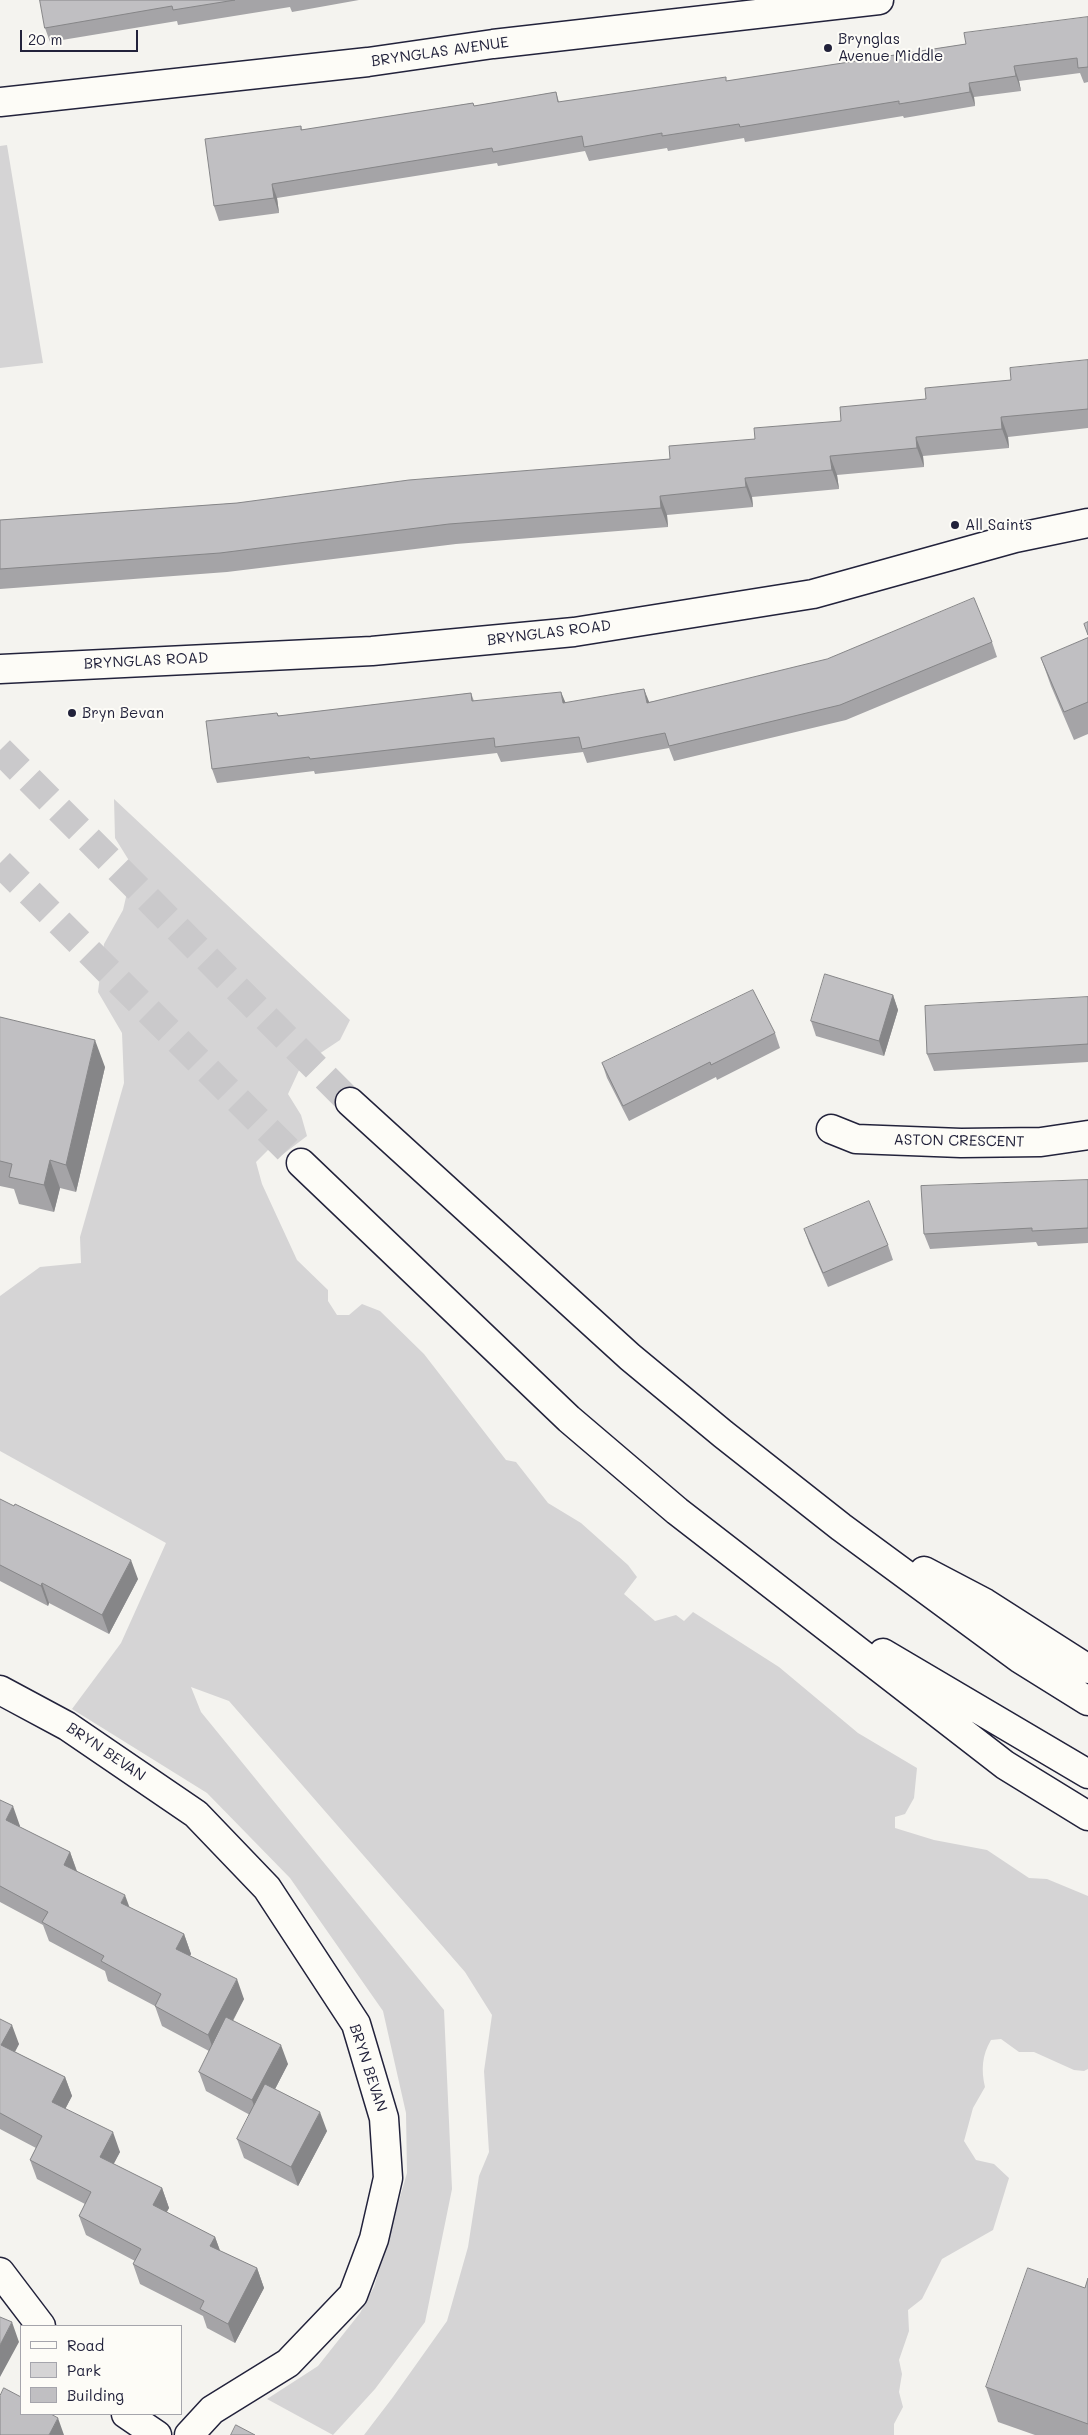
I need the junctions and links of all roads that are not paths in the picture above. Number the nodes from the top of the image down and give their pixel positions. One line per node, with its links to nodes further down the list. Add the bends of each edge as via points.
1 (879, 0): 2 (main road, BRYNGLAS AVENUE, via 493,44 368,62)
2 (0, 102)
3 (1088, 523): 4 (main road, BRYNGLAS ROAD, via 1015,538 813,594 574,632 372,651)
4 (0, 669)
5 (350, 1102): 9 (main road, via 630,1358)
6 (831, 1129): 7 (main road, ASTON CRESCENT, via 856,1139 961,1143 1041,1142)
7 (1088, 1135)
8 (301, 1163): 10 (main road, via 569,1419 678,1512)
9 (841, 1527): 11 (main road, via 985,1603); 13 (main road, via 1019,1658)
10 (778, 1591): 14 (main road); 15 (main road, via 1005,1765)
11 (1088, 1669)
12 (0, 1690): 20 (main road, BRYN BEVAN, via 67,1726 196,1814 267,1888 356,2024 384,2118 388,2178 374,2240 353,2295 288,2363 212,2410)
13 (1088, 1701)
14 (1088, 1774)
15 (1088, 1816)
16 (0, 2272): 17 (main road)
17 (40, 2325)
18 (127, 2415): 19 (main road)
19 (157, 2435)
20 (189, 2435)

